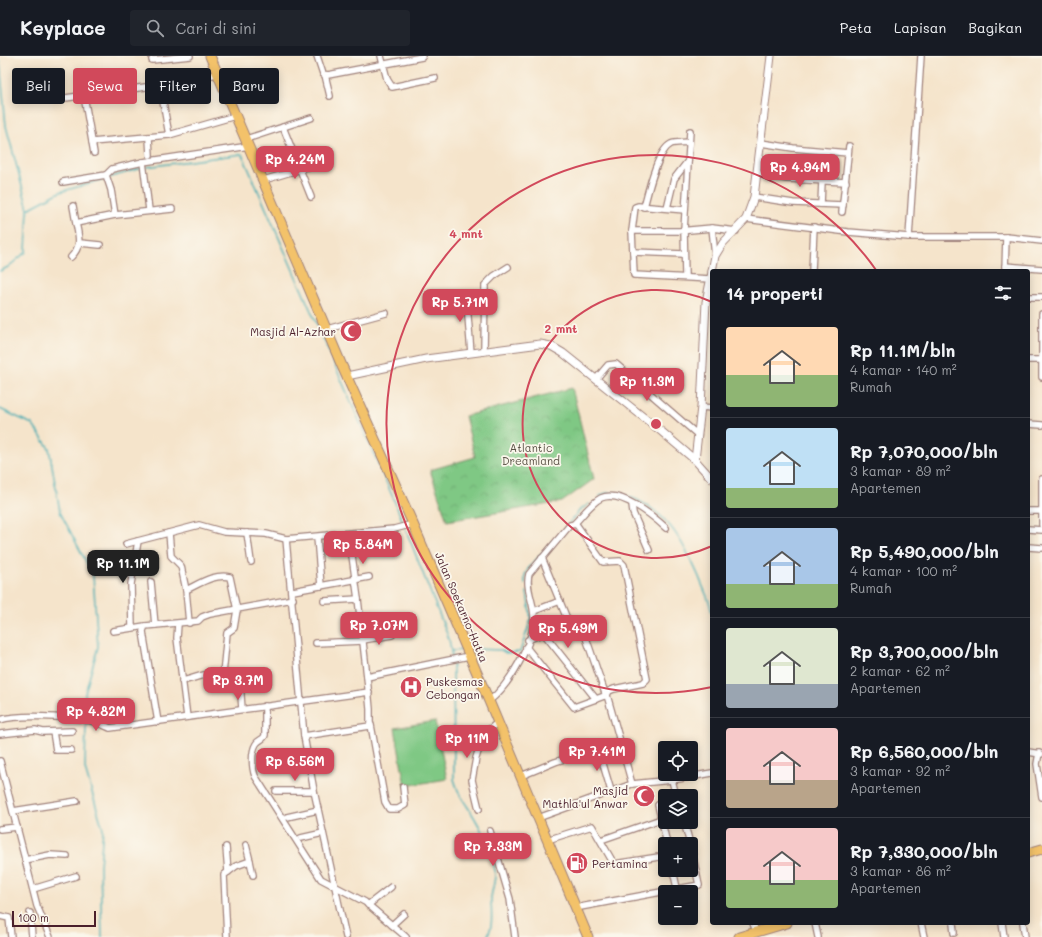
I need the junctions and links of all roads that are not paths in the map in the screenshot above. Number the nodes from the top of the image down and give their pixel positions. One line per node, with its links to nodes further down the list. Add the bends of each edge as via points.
1 (190, 56): 8 (street)
2 (211, 56): 10 (main road, Jalan Soekarno-Hatta)
3 (317, 56): 12 (street)
4 (381, 56): 9 (street)
5 (771, 56): 26 (street)
6 (921, 56): 60 (street)
7 (422, 57): 9 (street)
8 (152, 60)
9 (383, 66): 12 (street); 13 (street, via 392,87)
10 (217, 74): 11 (street); 17 (main road, Jalan Soekarno-Hatta)
11 (211, 75)
12 (325, 75): 14 (street)
13 (435, 78)
14 (330, 96)
15 (85, 104): 23 (street)
16 (164, 104): 21 (street)
17 (235, 116): 21 (street); 24 (main road, Jalan Soekarno-Hatta)
18 (310, 118): 19 (street)
19 (283, 127): 24 (street); 34 (street)
20 (690, 131): 25 (street)
21 (170, 135): 22 (street)
22 (149, 138): 23 (street); 30 (street)
23 (92, 142): 28 (street)
24 (247, 142): 33 (street); 37 (main road, Jalan Soekarno-Hatta)
25 (689, 142): 31 (street); 46 (street, via 669,146 655,169)
26 (761, 143): 29 (street); 35 (street)
27 (849, 146): 29 (street)
28 (94, 153)
29 (848, 153): 40 (street)
30 (150, 155)
31 (688, 160): 47 (street, via 674,179); 50 (street)
32 (321, 163): 34 (street)
33 (144, 166): 36 (street, via 112,169); 49 (street)
34 (299, 169): 37 (street); 41 (street)
35 (756, 173): 38 (street, via 787,179); 42 (street)
36 (107, 179): 39 (street); 52 (street)
37 (264, 180): 82 (main road, Jalan Soekarno-Hatta)
38 (822, 181): 40 (street); 43 (street)
39 (63, 182)
40 (846, 182): 44 (street)
41 (311, 197)
42 (754, 197): 43 (street); 53 (street)
43 (821, 204): 44 (street)
44 (843, 205): 51 (street)
45 (72, 206): 54 (street)
46 (644, 206): 47 (street); 58 (street, via 634,209)
47 (666, 208): 50 (street)
48 (172, 209): 49 (street)
49 (149, 210): 52 (street)
50 (685, 210): 57 (street)
51 (842, 212)
52 (115, 214): 54 (street)
53 (746, 219): 55 (street); 59 (street)
54 (76, 223): 63 (street)
55 (814, 227): 60 (street); 72 (street)
56 (712, 228): 57 (street); 59 (street); 67 (street)
57 (684, 230): 58 (street); 66 (street)
58 (632, 231): 65 (street)
59 (736, 231): 67 (street, via 723,243)
60 (909, 237): 61 (street)
61 (1006, 237): 62 (street); 70 (street)
62 (1042, 242)
63 (80, 243): 64 (street); 68 (street)
64 (100, 246)
65 (633, 252): 66 (street); 75 (street, via 635,276)
66 (684, 254): 75 (street)
67 (715, 256): 71 (street)
68 (71, 257)
69 (508, 267): 83 (street, via 485,285)
70 (1005, 268): 73 (street)
71 (713, 269)
72 (812, 269)
73 (1042, 269)
74 (710, 274): 75 (street)
75 (685, 276)
76 (710, 286): 90 (street, via 706,309)
77 (1030, 297): 78 (street)
78 (1042, 298)
79 (439, 306): 84 (street, via 467,304)
80 (386, 313): 82 (street)
81 (1042, 315): 86 (street)
82 (327, 328): 87 (main road, Jalan Soekarno-Hatta)
83 (484, 351): 84 (street); 89 (street, via 546,344 563,353)
84 (471, 353): 87 (street, via 426,359)
85 (1030, 360): 86 (street)
86 (1042, 360): 88 (street)
87 (347, 376): 102 (main road, Jalan Soekarno-Hatta)
88 (1042, 377)
89 (596, 379): 94 (street, via 608,365 616,364); 95 (street)
90 (701, 407): 91 (street); 94 (street)
91 (710, 408)
92 (1030, 424): 93 (street)
93 (1042, 425)
94 (698, 436): 95 (street)
95 (695, 460): 96 (street)
96 (710, 477)
97 (1042, 479): 100 (street)
98 (632, 504): 101 (street, via 611,496 602,497); 104 (street, via 643,508); 116 (street, via 633,513)
99 (1030, 511): 100 (street)
100 (1042, 511): 103 (street)
101 (574, 524): 117 (street, via 570,525); 147 (street, via 603,562 624,563 647,678 643,682 612,689)
102 (411, 525): 109 (street); 142 (main road, Jalan Soekarno-Hatta)
103 (1042, 525)
104 (666, 528)
105 (1030, 529): 106 (street)
106 (1042, 530)
107 (169, 533): 108 (street, via 199,525 224,532); 112 (street); 123 (street, via 171,556 181,566)
108 (247, 533): 111 (street); 118 (street)
109 (349, 534): 110 (street); 120 (street)
110 (317, 537): 111 (street); 122 (street)
111 (286, 539): 124 (street)
112 (138, 541): 113 (street); 135 (street, via 131,584)
113 (126, 544)
114 (1030, 547): 115 (street)
115 (1042, 548)
116 (649, 550)
117 (542, 558): 128 (street); 130 (street, via 528,577)
118 (251, 562)
119 (368, 578): 120 (street)
120 (356, 579): 122 (street); 126 (street)
121 (151, 582): 133 (street)
122 (321, 586): 124 (street)
123 (186, 590): 129 (street, via 206,580 230,577); 131 (street)
124 (292, 591): 125 (street)
125 (293, 599): 129 (street); 150 (street)
126 (358, 599): 127 (street); 138 (street)
127 (324, 601)
128 (560, 601): 130 (street); 147 (street, via 570,626 583,630)
129 (237, 610): 131 (street, via 210,614); 143 (street, via 234,628 227,633)
130 (534, 611): 139 (street)
131 (189, 623): 132 (street)
132 (178, 624): 133 (street); 145 (street)
133 (155, 625): 134 (street)
134 (145, 626): 135 (street); 155 (street, via 143,631)
135 (132, 628): 136 (street)
136 (113, 631)
137 (392, 636): 138 (street)
138 (363, 640): 140 (street); 144 (street)
139 (528, 640): 141 (street); 148 (street, via 541,634 545,635)
140 (316, 643)
141 (526, 647): 148 (street, via 574,707); 149 (street, via 507,682)
142 (467, 651): 144 (street, via 448,661); 149 (main road, Jalan Soekarno-Hatta)
143 (223, 674): 145 (street, via 208,673); 152 (street, via 240,682)
144 (367, 677): 146 (street)
145 (182, 681): 153 (street)
146 (369, 692): 150 (street); 157 (street)
147 (606, 695): 148 (street); 162 (street)
148 (596, 699)
149 (489, 701): 156 (main road, Jalan Soekarno-Hatta)
150 (302, 702): 151 (street); 161 (street)
151 (265, 706): 152 (street); 205 (street, via 265,735 254,749 252,765 255,776 320,879)
152 (242, 709): 153 (street)
153 (187, 717): 155 (street)
154 (0, 720): 155 (street, via 33,717 88,720 110,728)
155 (158, 722)
156 (498, 722): 170 (main road, Jalan Soekarno-Hatta); 179 (street, via 483,735 476,758 472,780)
157 (371, 725): 161 (street); 173 (street, via 385,802 389,809 398,809 405,805)
158 (72, 731): 159 (street)
159 (53, 732): 160 (street, via 35,730); 164 (street, via 56,750)
160 (0, 734)
161 (304, 736): 175 (street)
162 (619, 741): 163 (street); 172 (street)
163 (598, 747): 170 (street); 176 (street)
164 (71, 750)
165 (1039, 755): 177 (street)
166 (0, 761): 167 (street)
167 (1, 768): 181 (street)
168 (710, 773): 169 (street)
169 (698, 775)
170 (521, 776): 183 (main road, Jalan Soekarno-Hatta)
171 (662, 781): 172 (street)
172 (632, 784): 176 (street)
173 (403, 787)
174 (276, 791): 175 (street)
175 (314, 791): 180 (street)
176 (611, 791): 183 (street)
177 (1042, 797)
178 (77, 800): 181 (street)
179 (479, 809)
180 (318, 810): 182 (street); 188 (street)
181 (13, 811): 185 (street)
182 (287, 817)
183 (538, 818): 190 (main road, Jalan Soekarno-Hatta)
184 (658, 820): 191 (street)
185 (17, 827): 186 (street); 198 (street)
186 (0, 829)
187 (490, 831): 229 (street, via 510,899)
188 (323, 833): 189 (street); 205 (street)
189 (301, 838)
190 (547, 840): 191 (street, via 590,826 594,827); 210 (main road, Jalan Soekarno-Hatta)
191 (601, 840): 197 (street, via 615,865)
192 (246, 845): 199 (street)
193 (226, 846): 200 (street)
194 (1042, 849): 195 (main road)
195 (1030, 852)
196 (67, 856): 198 (street, via 50,854)
197 (658, 857)
198 (25, 860): 207 (street)
199 (250, 861): 200 (street); 201 (street)
200 (228, 872): 226 (street, via 224,875)
201 (253, 875)
202 (76, 876): 207 (street)
203 (698, 876): 204 (street, via 700,884)
204 (694, 885)
205 (335, 886): 209 (street); 227 (street)
206 (391, 887): 209 (street)
207 (33, 889): 225 (street)
208 (658, 892): 210 (street)
209 (368, 905): 214 (street)
210 (575, 908): 230 (main road, Jalan Soekarno-Hatta)
211 (30, 913): 224 (street)
212 (404, 914): 214 (street)
213 (0, 916): 223 (street, via 8,916 10,919)
214 (392, 924): 228 (street)
215 (774, 925): 221 (main road)
216 (815, 925): 232 (street)
217 (921, 925): 233 (street)
218 (953, 925): 222 (street)
219 (1002, 925): 234 (street)
220 (1024, 925): 235 (street)
221 (755, 928): 231 (main road)
222 (954, 933)
223 (12, 937)
224 (32, 937)
225 (50, 937)
226 (227, 937)
227 (346, 937)
228 (406, 937)
229 (515, 937)
230 (588, 937)
231 (739, 937)
232 (818, 937)
233 (924, 937)
234 (1004, 937)
235 (1025, 937)

